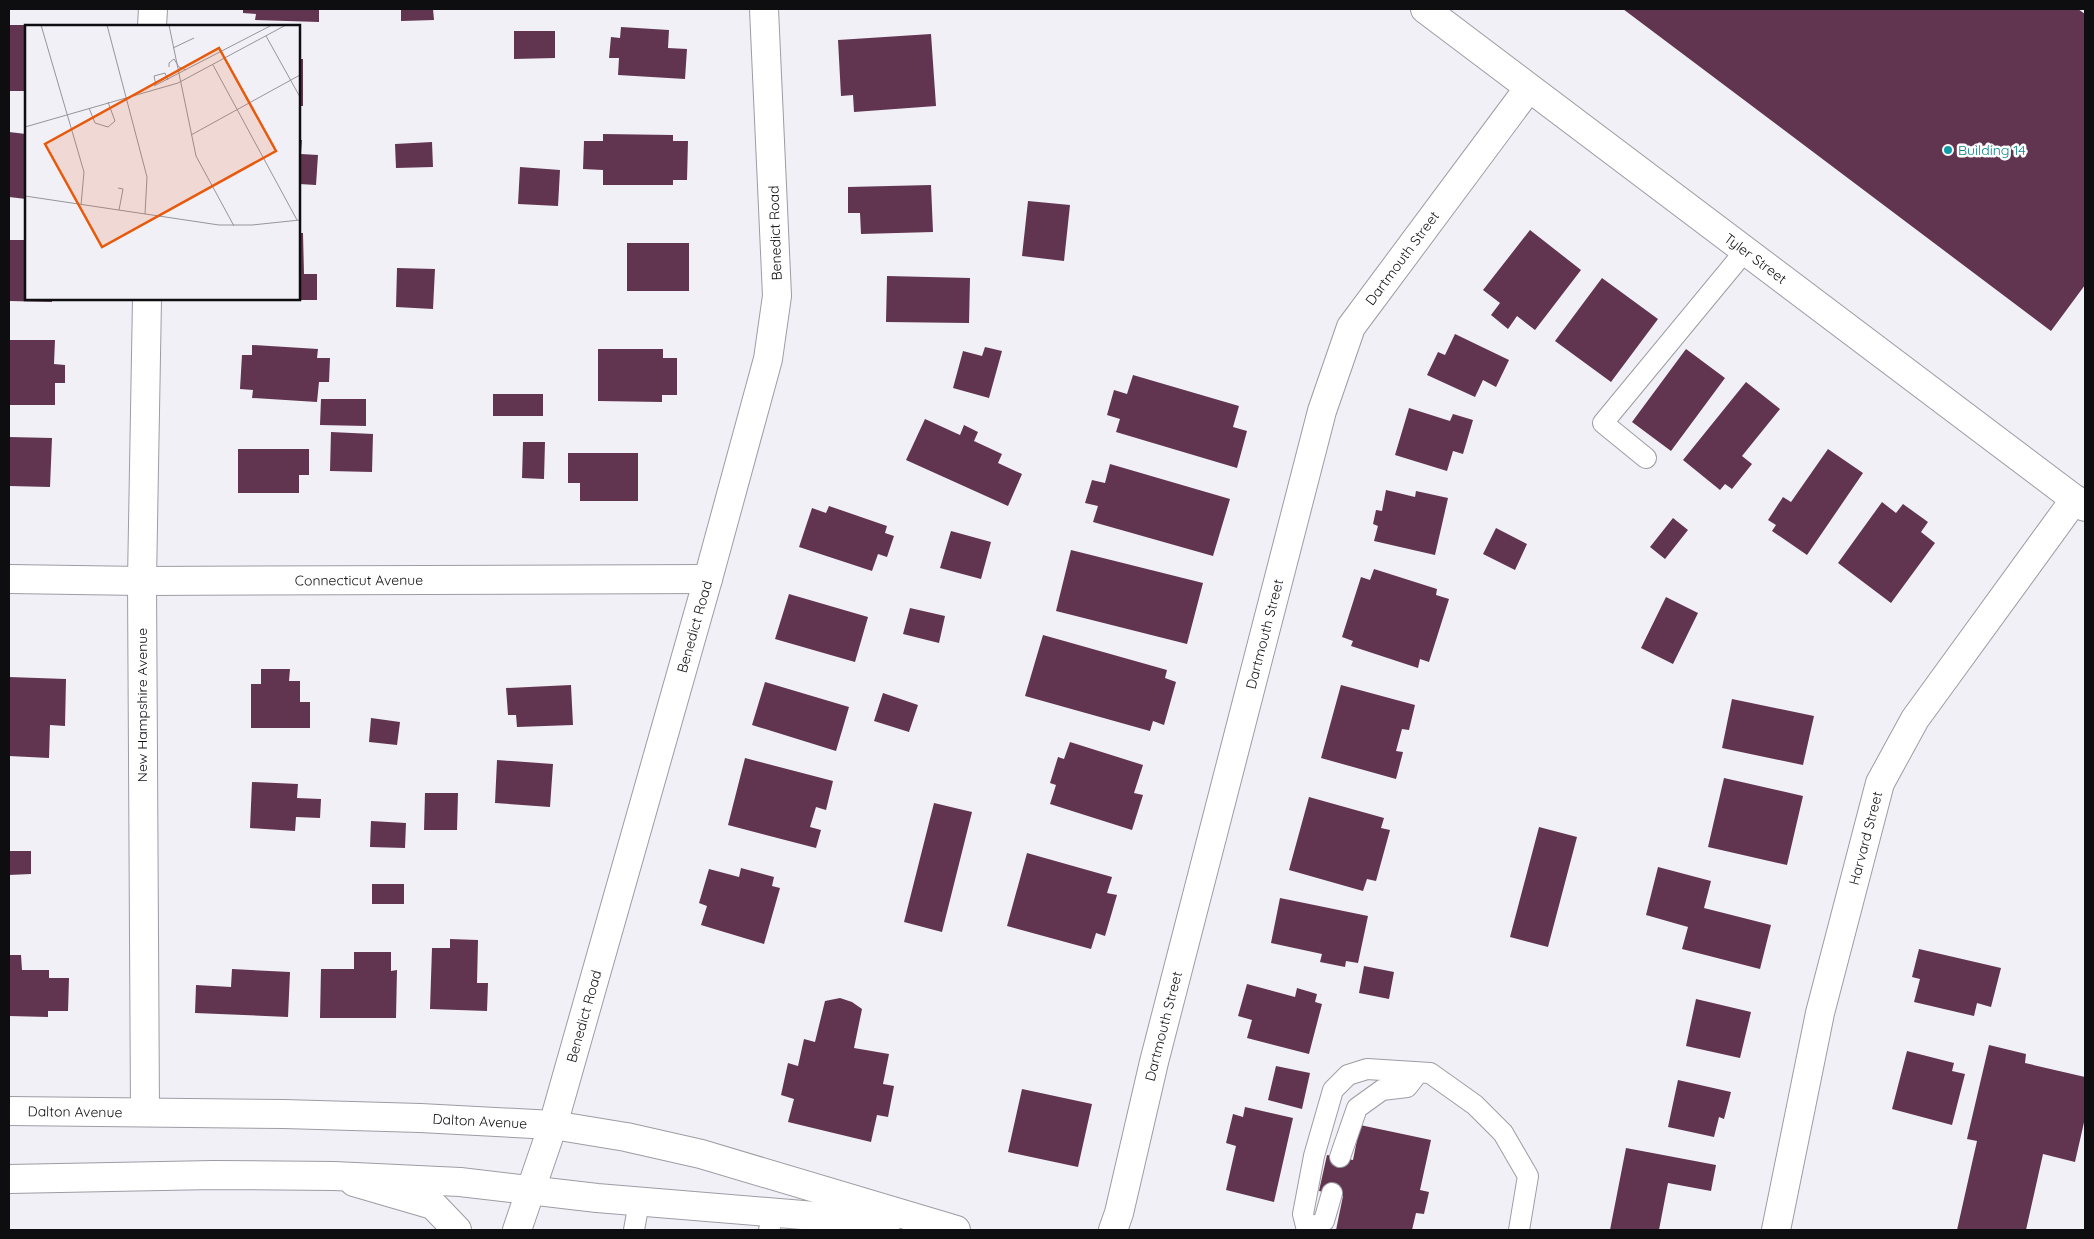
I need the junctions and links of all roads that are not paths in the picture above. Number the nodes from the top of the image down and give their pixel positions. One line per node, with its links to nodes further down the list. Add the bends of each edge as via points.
1 (152, 9): 4 (street)
2 (764, 9): 11 (street, Benedict Road, via 777,296 768,359)
3 (1425, 9): 5 (street, Tyler Street)
4 (152, 25)
5 (1528, 89): 6 (street, Tyler Street); 28 (street, Dartmouth Street, via 1351,328 1322,411)
6 (1745, 251): 8 (lane, via 1603,423); 9 (street, Tyler Street)
7 (147, 300): 12 (street, New Hampshire Avenue)
8 (1646, 458)
9 (2080, 503): 31 (street, Harvard Street, via 1915,719 1880,782 1820,1014)
10 (9, 579): 12 (street, Connecticut Avenue)
11 (708, 579): 12 (street, Connecticut Avenue); 16 (street, Benedict Road)
12 (142, 581): 15 (street, New Hampshire Avenue)
13 (1418, 1073): 17 (lane, via 1407,1087 1382,1090 1357,1108); 29 (lane, via 1367,1069 1348,1075 1334,1090 1314,1156 1303,1214); 30 (lane, via 1430,1073 1475,1105 1503,1133 1528,1176)
14 (9, 1111): 15 (street, Dalton Avenue)
15 (145, 1112): 16 (street, Dalton Avenue, via 420,1118)
16 (553, 1125): 20 (street, Benedict Road); 24 (street, Dalton Avenue, via 701,1154)
17 (1340, 1157)
18 (334, 1176): 19 (street, Dalton Avenue); 20 (street, Dalton Avenue, via 460,1182); 25 (street, via 433,1205)
19 (9, 1179)
20 (530, 1191): 22 (street, Dalton Avenue); 26 (street, Benedict Road)
21 (1332, 1194): 29 (lane, via 1324,1221)
22 (639, 1202): 23 (street, Dalton Avenue); 27 (lane)
23 (772, 1222): 24 (street, Dalton Avenue)
24 (947, 1228)
25 (457, 1230)
26 (517, 1230)
27 (634, 1230)
28 (1113, 1230)
29 (1308, 1230)
30 (1519, 1230)
31 (1776, 1230)

